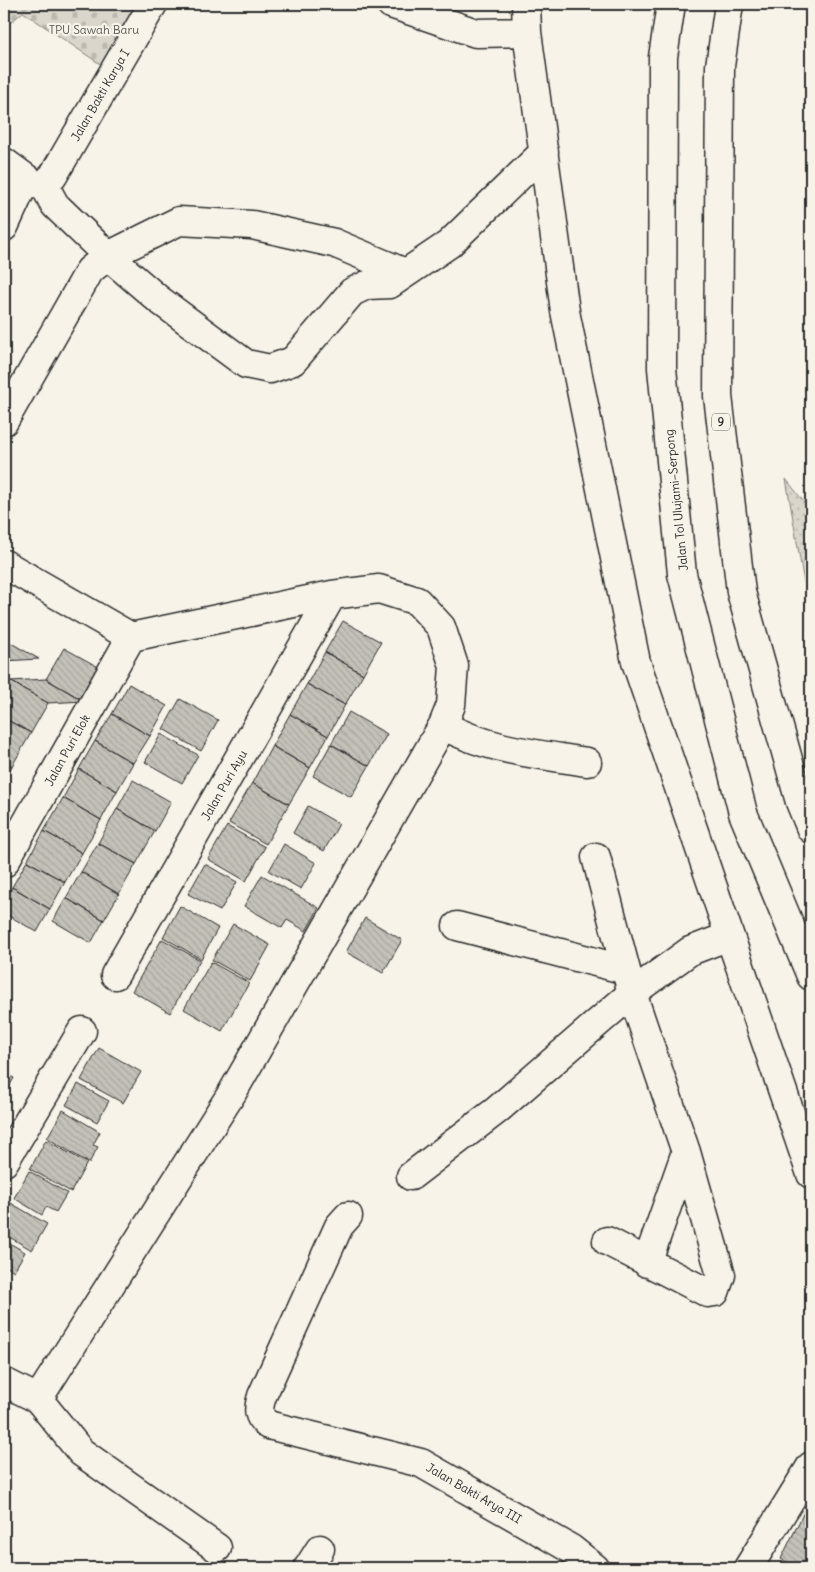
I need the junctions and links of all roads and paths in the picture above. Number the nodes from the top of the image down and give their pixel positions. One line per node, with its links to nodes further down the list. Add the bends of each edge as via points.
1 (152, 4): 9 (main road, Jalan Bakti Karya I, via 53,176)
2 (391, 4): 6 (main road, via 476,33)
3 (526, 4): 6 (main road)
4 (672, 4): 25 (main road, Jalan Tol Ulujami–Serpong, via 663,57 662,368 682,574 743,813)
5 (728, 4): 19 (main road, 9, via 720,66 718,396 741,592 800,802)
6 (527, 32): 7 (main road)
7 (544, 152): 12 (main road, via 449,244); 23 (main road, via 565,311 636,662)
8 (4, 162): 9 (main road)
9 (35, 182): 10 (main road, Jalan Bakti Karya I); 11 (main road)
10 (4, 227)
11 (108, 256): 12 (main road, via 179,221 252,225 334,243); 12 (main road, via 158,299 246,364 270,369 293,361 352,292 368,284 390,284); 13 (main road, via 90,270)
12 (405, 272)
13 (4, 421)
14 (4, 564): 16 (main road)
15 (332, 594): 16 (main road); 17 (main road, via 379,589 417,601 441,627 454,666 451,705); 24 (main road, Jalan Puri Ayu)
16 (131, 637): 21 (main road, Jalan Puri Elok)
17 (444, 725): 18 (main road, via 465,738 492,745); 36 (main road, via 232,1093)
18 (587, 762)
19 (811, 829)
20 (596, 857): 26 (main road)
21 (4, 863)
22 (457, 926): 26 (main road)
23 (729, 936): 26 (main road, via 690,951); 30 (main road)
24 (116, 974)
25 (811, 976)
26 (629, 982): 28 (main road); 31 (main road, via 497,1110)
27 (82, 1031): 29 (main road)
28 (686, 1152): 34 (main road); 34 (main road, via 720,1280 715,1292 708,1293)
29 (4, 1162)
30 (811, 1174)
31 (411, 1176)
32 (348, 1216): 39 (main road, Jalan Bakti Arya III, via 339,1226 262,1396 259,1415 268,1425 421,1463 571,1549)
33 (606, 1242): 34 (main road)
34 (647, 1264)
35 (4, 1382): 36 (main road)
36 (38, 1398): 38 (main road, via 81,1452)
37 (811, 1466): 40 (main road)
38 (217, 1548)
39 (595, 1568)
40 (748, 1568)

